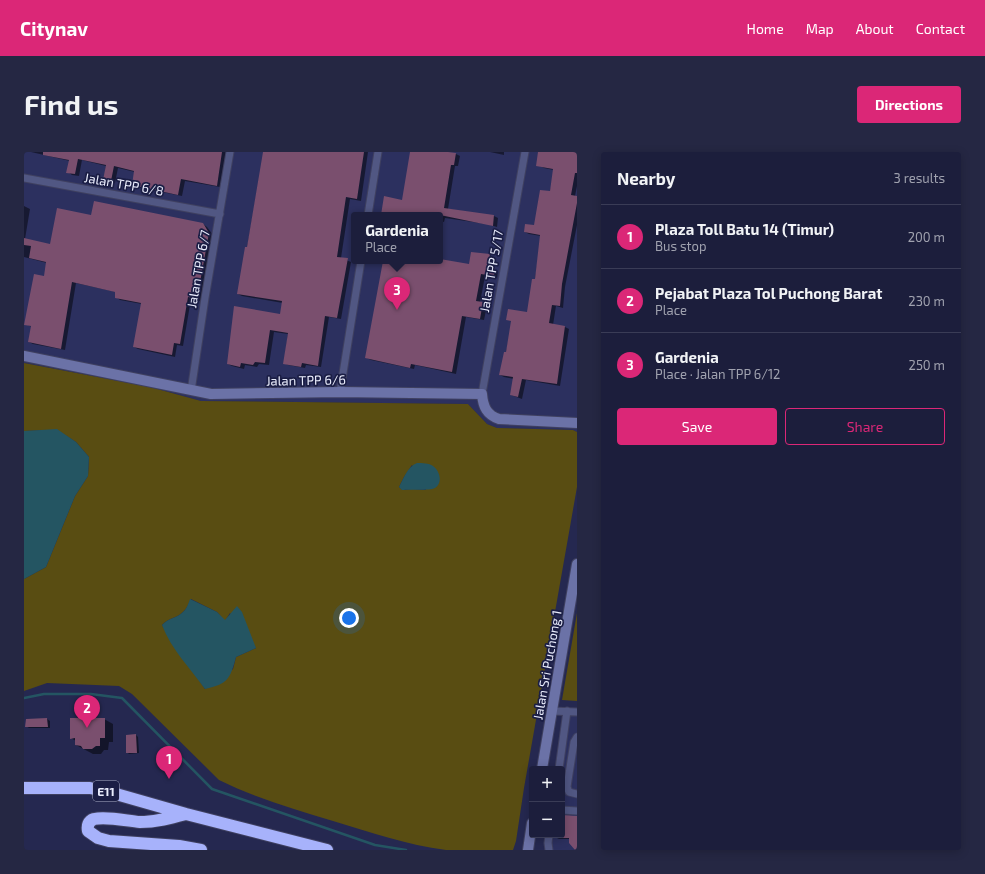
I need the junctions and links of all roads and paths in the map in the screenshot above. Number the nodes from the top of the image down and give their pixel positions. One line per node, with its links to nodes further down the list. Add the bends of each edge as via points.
1 (230, 152): 6 (street, Jalan TPP 6/7)
2 (378, 152): 5 (street)
3 (525, 152): 11 (street, Jalan TPP 5/17)
4 (24, 178): 6 (street, Jalan TPP 6/8)
5 (368, 212)
6 (220, 214): 9 (street, Jalan TPP 6/7)
7 (361, 264): 10 (street)
8 (24, 356): 9 (street, Jalan TPP 6/6)
9 (191, 391): 10 (street, Jalan TPP 6/6, via 210,394)
10 (340, 392): 11 (street, Jalan TPP 6/6)
11 (482, 394): 12 (street, via 484,407 488,413 500,419)
12 (577, 423)
13 (577, 564): 14 (street, Jalan Sri Puchong 1)
14 (552, 710): 15 (street); 18 (street, Jalan Sri Puchong 1)
15 (567, 711): 16 (street); 19 (street)
16 (577, 712)
17 (577, 737): 21 (street)
18 (543, 766)
19 (559, 766)
20 (24, 788): 25 (highway, E11, via 90,788)
21 (566, 792): 22 (street)
22 (577, 794)
23 (565, 810): 24 (street)
24 (577, 811)
25 (186, 814): 28 (highway, via 140,822 104,818 89,822 87,827 88,832 109,841); 29 (highway, E11)
26 (530, 838): 30 (street)
27 (549, 838): 31 (street)
28 (201, 850)
29 (327, 850)
30 (528, 850)
31 (549, 850)

